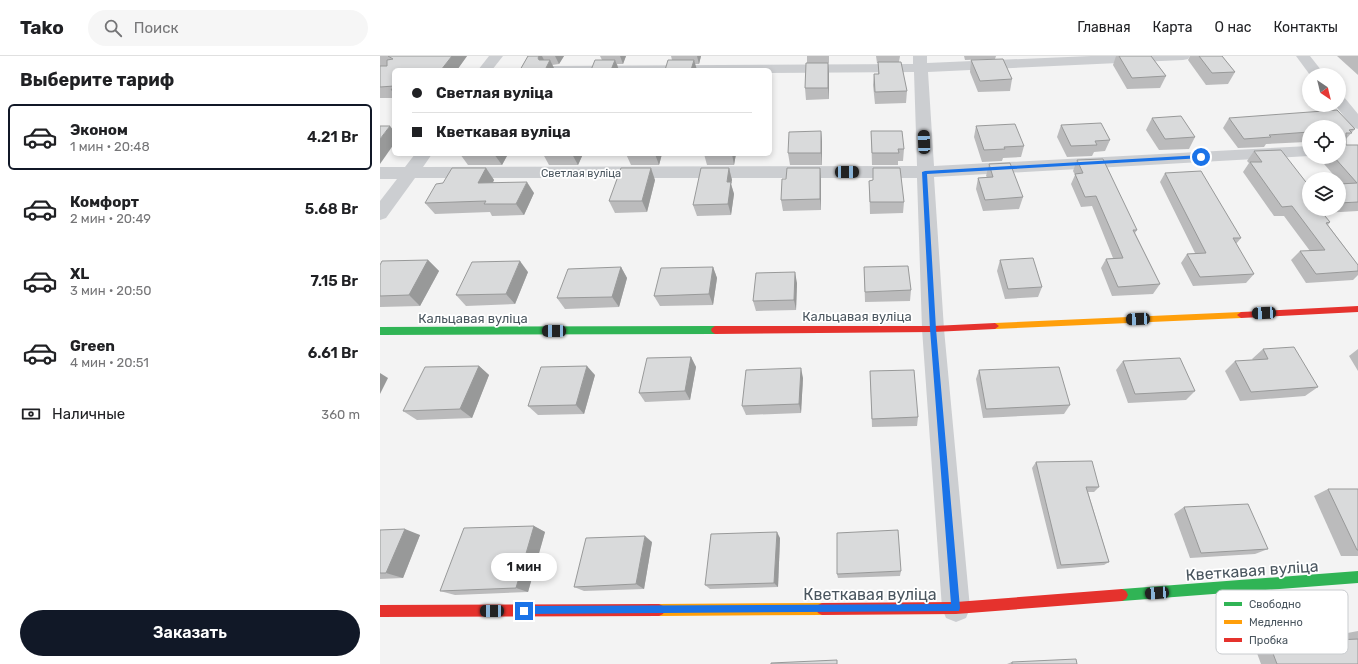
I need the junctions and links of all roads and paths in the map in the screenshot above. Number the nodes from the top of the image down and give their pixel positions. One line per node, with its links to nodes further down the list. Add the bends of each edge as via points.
1 (496, 56): 5 (street)
2 (1183, 56): 4 (street)
3 (1303, 56): 7 (street)
4 (921, 62): 6 (street); 12 (street)
5 (487, 68)
6 (644, 68)
7 (1312, 68)
8 (1346, 109): 9 (street)
9 (1358, 124)
10 (1302, 151): 12 (street, Светлая вуліца)
11 (423, 156): 14 (street)
12 (925, 172): 14 (street, Светлая вуліца); 17 (street)
13 (380, 173): 14 (street, Светлая вуліца)
14 (410, 173): 15 (street)
15 (380, 214)
16 (1358, 309): 17 (street, Кальцавая вуліца)
17 (933, 329): 18 (street, Кальцавая вуліца); 20 (street)
18 (380, 332)
19 (1358, 577): 20 (street, Кветкавая вуліца)
20 (956, 608): 21 (street, Кветкавая вуліца)
21 (380, 611)

